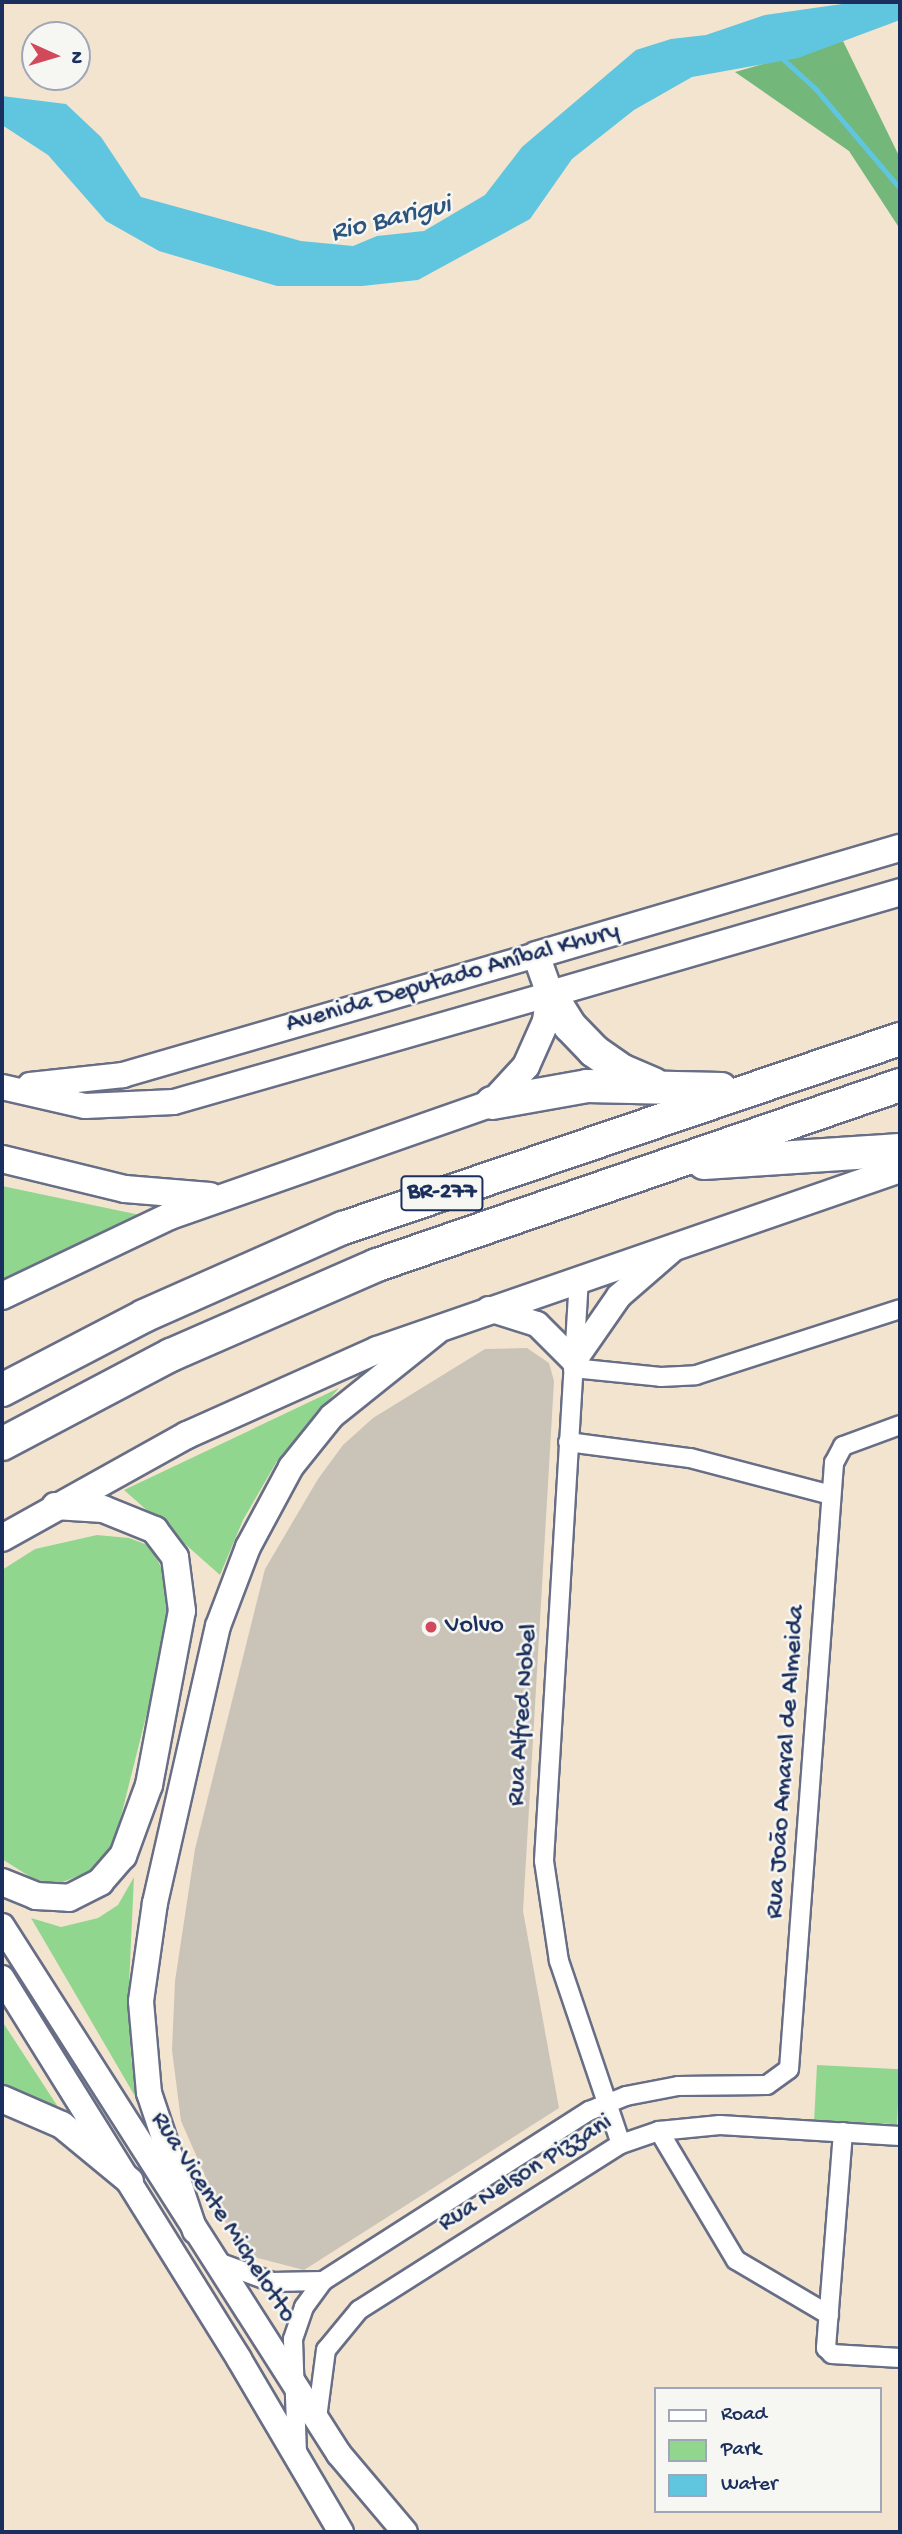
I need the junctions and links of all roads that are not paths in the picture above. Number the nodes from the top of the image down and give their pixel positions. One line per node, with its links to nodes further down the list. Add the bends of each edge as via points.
1 (900, 848): 3 (main road, Avenida Deputado Aníbal Khury)
2 (900, 892): 4 (main road, Avenida Deputado Aníbal Khury)
3 (536, 954): 4 (main road); 7 (main road, Avenida Deputado Aníbal Khury, via 123,1075)
4 (550, 994): 7 (main road, Avenida Deputado Aníbal Khury, via 174,1102 85,1106); 9 (highway, via 570,1026 613,1065 655,1085); 10 (main road, via 546,1021 532,1055)
5 (900, 1039): 8 (highway, BR-277)
6 (900, 1085): 13 (highway, BR-277)
7 (2, 1086)
8 (761, 1086): 9 (highway); 23 (highway, BR-277, via 299,1246 144,1315)
9 (689, 1091): 10 (highway, via 587,1086)
10 (492, 1103): 15 (main road)
11 (900, 1150): 13 (highway)
12 (2, 1159): 15 (main road, via 125,1189)
13 (657, 1166): 26 (highway, BR-277, via 310,1292 149,1365)
14 (900, 1169): 16 (main road)
15 (226, 1197): 18 (main road, via 134,1230)
16 (681, 1244): 17 (main road); 22 (main road, via 619,1296)
17 (579, 1278): 19 (main road); 22 (street, Rua Alfred Nobel)
18 (2, 1296)
19 (489, 1309): 21 (main road); 22 (main road, via 537,1324)
20 (900, 1309): 22 (street, via 696,1375 660,1377)
21 (450, 1322): 28 (main road, via 262,1399); 41 (main road, via 359,1392 314,1435 270,1502 218,1626 155,1903 141,2001 149,2093)
22 (573, 1365): 25 (street, Rua Alfred Nobel)
23 (2, 1390)
24 (900, 1425): 27 (street, Rua João Amaral de Almeida, via 838,1450)
25 (568, 1442): 27 (street, via 690,1458); 35 (street, Rua Alfred Nobel, via 544,1861 559,1961)
26 (2, 1444)
27 (831, 1495): 33 (street, Rua João Amaral de Almeida, via 794,2039)
28 (53, 1506): 29 (main road); 30 (main road, via 103,1509 155,1530 175,1557 183,1611 149,1785 123,1856 100,1882 69,1898 36,1896)
29 (2, 1538)
30 (2, 1882)
31 (2, 1926): 41 (main road, Rua Vicente Michelotto)
32 (2, 1978): 40 (main road)
33 (784, 2077): 35 (street, Rua Nelson Pizzani, via 767,2085 678,2086)
34 (2, 2099): 40 (main road, via 62,2125)
35 (606, 2103): 39 (street, Rua Alfred Nobel); 43 (street, Rua Nelson Pizzani)
36 (659, 2132): 37 (street, Rua Nelson Pizzani, via 720,2125); 39 (street, Rua Nelson Pizzani); 44 (street, via 736,2260)
37 (843, 2132): 38 (street, Rua Nelson Pizzani); 44 (street)
38 (900, 2136)
39 (621, 2144): 47 (street, Rua Nelson Pizzani, via 346,2321 326,2350 320,2369)
40 (130, 2181): 48 (main road)
41 (195, 2231): 42 (main road, Rua Vicente Michelotto)
42 (213, 2260): 43 (street, via 272,2282); 46 (main road, Rua Vicente Michelotto)
43 (323, 2281): 46 (street, Rua Nelson Pizzani, via 298,2322 291,2356)
44 (829, 2315): 45 (street, via 827,2351)
45 (900, 2358)
46 (292, 2382): 47 (main road, Rua Vicente Michelotto); 48 (street, Rua Nelson Pizzani)
47 (317, 2420): 50 (main road, Rua Vicente Michelotto, via 356,2478)
48 (297, 2455): 49 (main road)
49 (341, 2532)
50 (405, 2532)

